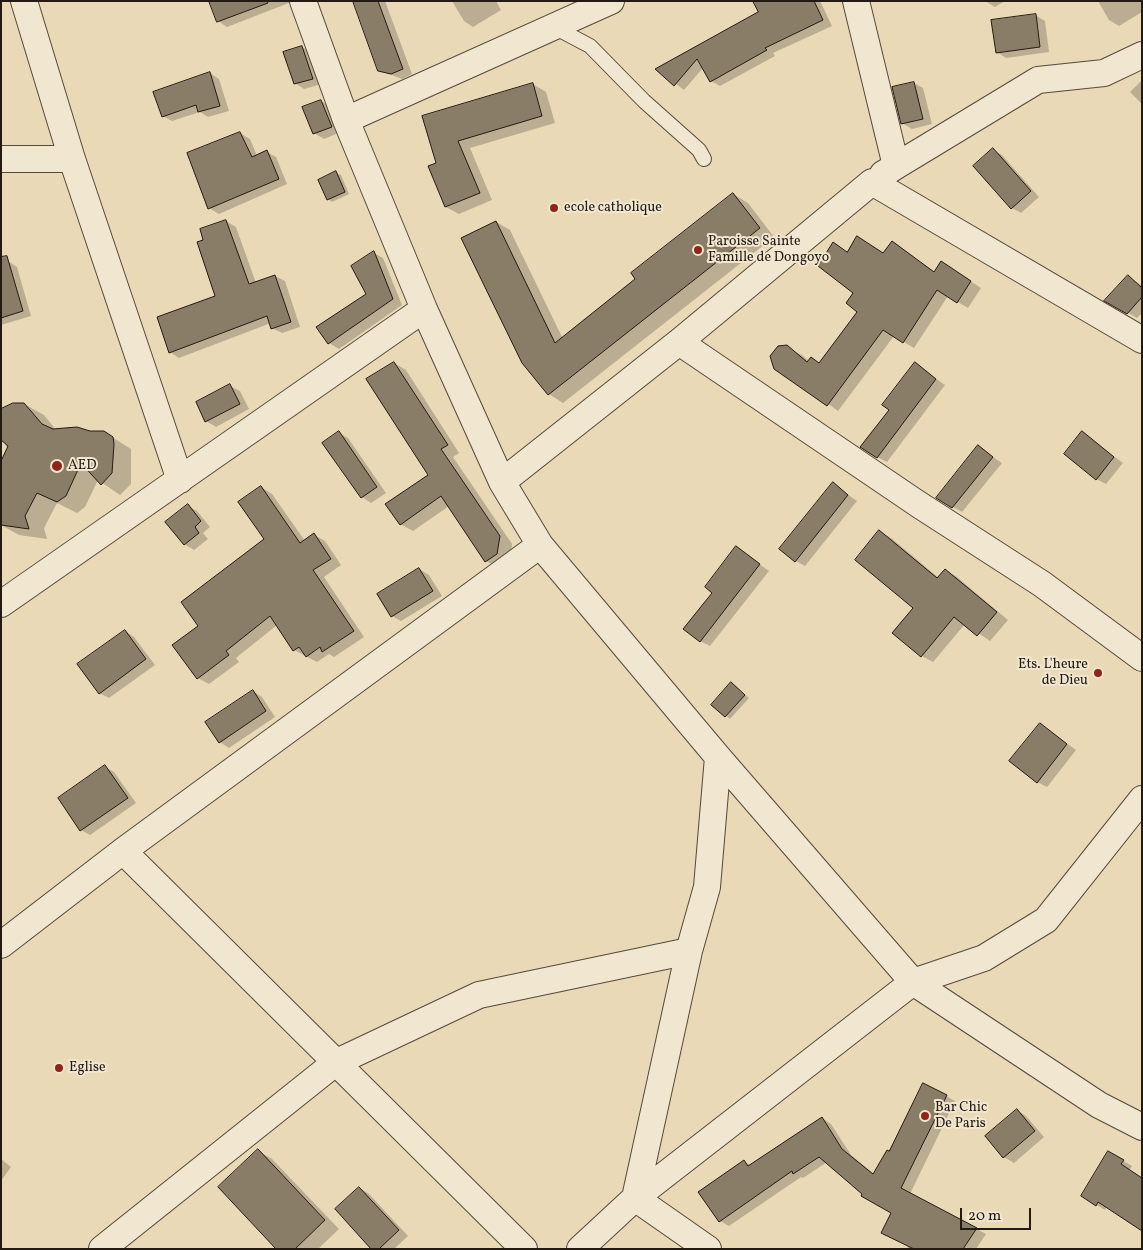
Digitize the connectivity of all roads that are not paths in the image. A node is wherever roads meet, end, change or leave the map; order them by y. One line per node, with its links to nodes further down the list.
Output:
1 (24, 1): 9 (street)
2 (303, 1): 7 (street)
3 (611, 1): 5 (street)
4 (856, 1): 11 (street)
5 (554, 27): 7 (street); 10 (lane)
6 (1142, 55): 11 (street)
7 (346, 120): 13 (street)
8 (1, 159): 9 (street)
9 (72, 159): 16 (street)
10 (704, 160)
11 (896, 166): 12 (street)
12 (872, 182): 14 (street); 15 (street)
13 (424, 309): 16 (street); 17 (street)
14 (1142, 340)
15 (679, 342): 17 (street); 20 (street)
16 (180, 480): 19 (street)
17 (502, 482): 18 (street)
18 (540, 545): 21 (street); 23 (street)
19 (4, 596)
20 (1142, 658)
21 (718, 757): 25 (street); 26 (street)
22 (1142, 799): 26 (street)
23 (123, 851): 24 (street); 27 (street)
24 (1, 945)
25 (688, 951): 27 (street); 29 (street)
26 (913, 982): 28 (street); 29 (street)
27 (335, 1063): 30 (street); 31 (street)
28 (1142, 1126)
29 (635, 1198): 32 (street); 33 (street)
30 (102, 1249)
31 (524, 1249)
32 (580, 1249)
33 (708, 1249)

